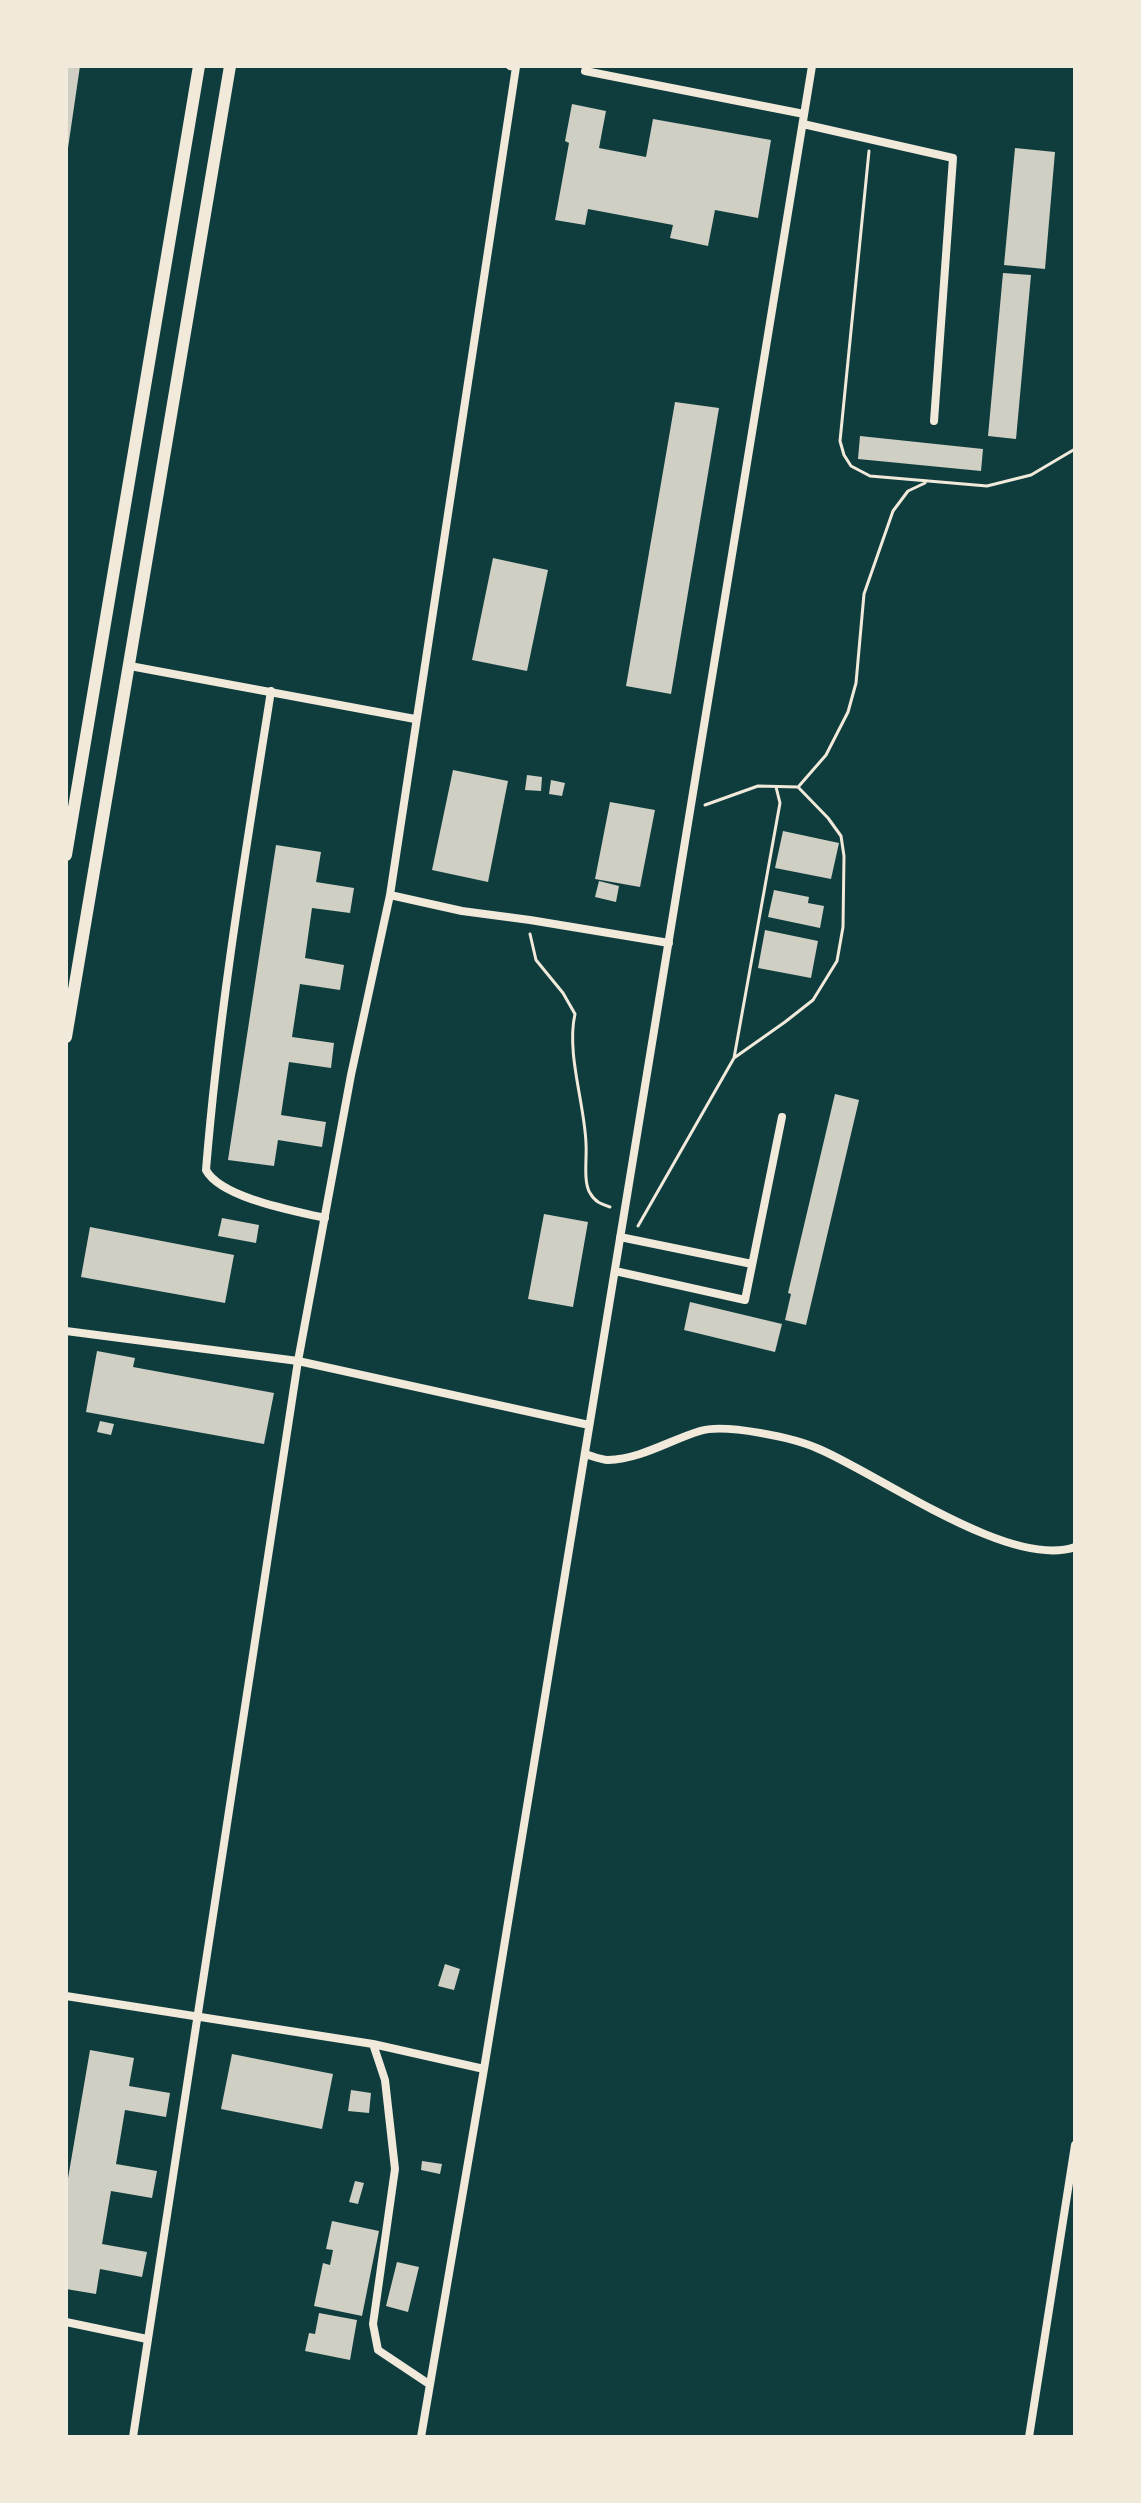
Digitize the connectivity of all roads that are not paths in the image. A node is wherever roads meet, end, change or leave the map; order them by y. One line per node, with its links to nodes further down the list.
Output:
1 (199, 66): 12 (street)
2 (230, 66): 9 (street)
3 (514, 66): 11 (street)
4 (812, 66): 6 (street)
5 (585, 71): 6 (street)
6 (804, 114): 7 (street)
7 (803, 124): 8 (street); 14 (street)
8 (934, 421)
9 (130, 666): 10 (street); 15 (street)
10 (271, 691): 11 (street); 17 (street)
11 (415, 719): 13 (street)
12 (66, 855)
13 (390, 895): 14 (street); 17 (street)
14 (669, 943): 18 (street)
15 (66, 1037)
16 (782, 1117): 19 (street)
17 (325, 1218): 22 (street)
18 (620, 1237): 19 (street); 20 (street)
19 (752, 1264): 20 (street)
20 (615, 1271): 23 (street)
21 (66, 1331): 22 (street)
22 (298, 1361): 23 (street); 27 (street)
23 (589, 1425): 24 (street)
24 (585, 1454): 25 (street); 29 (street)
25 (1075, 1547)
26 (66, 1996): 27 (street)
27 (196, 2018): 28 (street); 32 (street)
28 (373, 2044): 29 (street); 33 (street)
29 (484, 2069): 33 (street)
30 (1075, 2145): 36 (street)
31 (66, 2322): 32 (street)
32 (147, 2339): 34 (street)
33 (429, 2384): 35 (street)
34 (133, 2437)
35 (421, 2437)
36 (1029, 2437)

